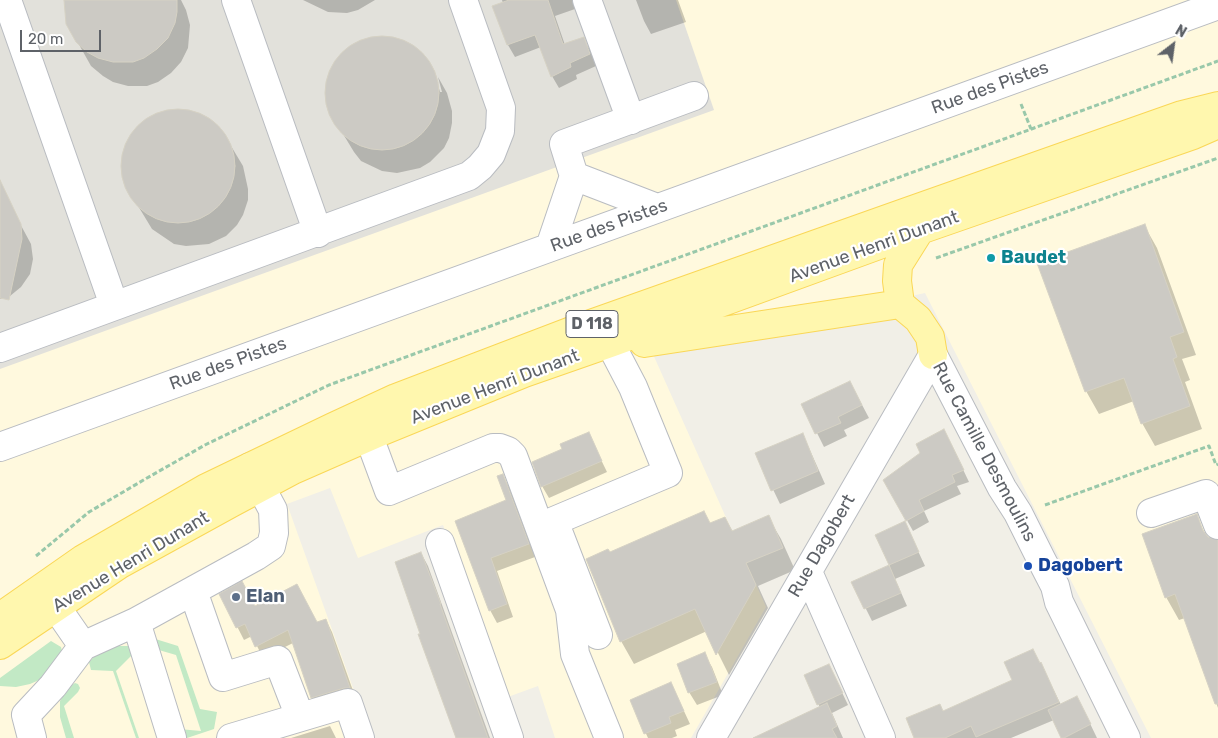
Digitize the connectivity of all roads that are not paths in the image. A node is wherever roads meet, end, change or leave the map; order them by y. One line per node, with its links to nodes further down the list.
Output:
1 (7, 0): 16 (street)
2 (236, 0): 13 (street)
3 (463, 0): 13 (street)
4 (587, 0): 8 (street)
5 (1218, 5): 11 (street, Rue des Pistes)
6 (694, 96): 8 (street)
7 (1218, 106): 22 (main road, Avenue Henri Dunant / D 118)
8 (631, 120): 10 (street)
9 (1218, 124): 12 (main road, Avenue Henri Dunant / D 118)
10 (574, 176): 11 (street); 14 (street)
11 (657, 208): 14 (street, Rue des Pistes)
12 (920, 230): 15 (main road); 17 (main road, Avenue Henri Dunant / D 118)
13 (318, 233): 16 (street)
14 (550, 247): 21 (street, Rue des Pistes)
15 (900, 304): 17 (main road); 19 (main road)
16 (114, 306): 18 (street)
17 (610, 343): 20 (main road, Avenue Henri Dunant / D 118); 31 (street)
18 (0, 348)
19 (933, 355): 26 (street, Rue Dagobert); 43 (street, Rue Camille Desmoulins)
20 (369, 437): 22 (main road, Avenue Henri Dunant / D 118); 40 (street)
21 (0, 447)
22 (256, 477): 27 (street); 28 (main road, Avenue Henri Dunant / D 118)
23 (1151, 513): 24 (street)
24 (1218, 525)
25 (440, 543): 39 (street)
26 (808, 572): 41 (street, Rue Dagobert); 42 (street)
27 (193, 590): 30 (street); 34 (street)
28 (49, 597): 29 (main road, Avenue Henri Dunant / D 118); 32 (main road, Avenue Henri Dunant / D 118); 33 (street)
29 (0, 617)
30 (136, 622): 33 (street); 36 (street)
31 (598, 635)
32 (0, 646)
33 (82, 646): 35 (street)
34 (300, 717): 37 (street); 38 (street)
35 (32, 738)
36 (172, 738)
37 (231, 738)
38 (360, 738)
39 (509, 738)
40 (609, 738)
41 (711, 738)
42 (881, 738)
43 (1126, 738)

